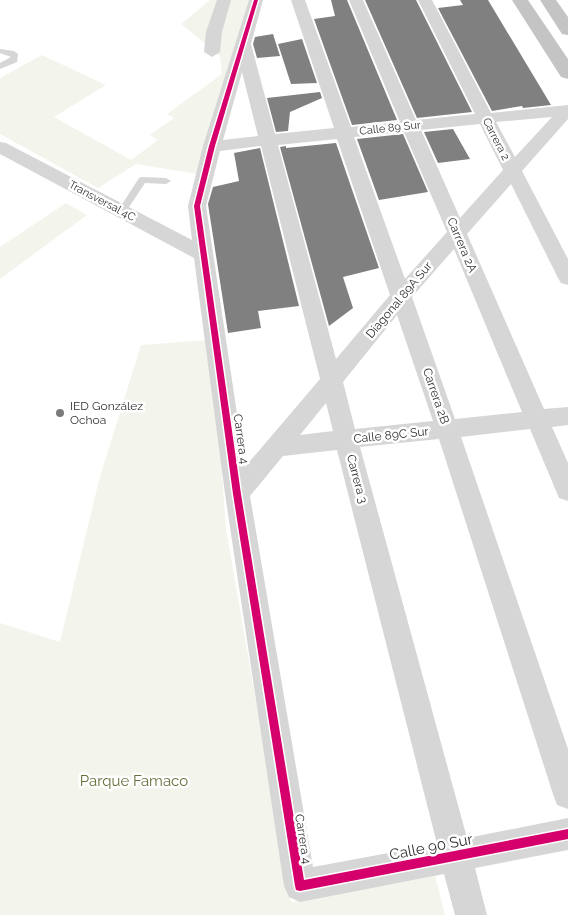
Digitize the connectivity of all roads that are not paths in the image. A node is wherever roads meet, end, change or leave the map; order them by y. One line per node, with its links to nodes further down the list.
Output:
1 (224, 0): 11 (street)
2 (256, 0): 9 (street, Carrera 4)
3 (298, 0): 17 (street, Carrera 2B)
4 (356, 0): 16 (street, Carrera 2A)
5 (425, 0): 15 (street, Carrera 2)
6 (520, 0): 13 (highway)
7 (548, 0): 8 (highway)
8 (566, 21)
9 (243, 44): 18 (street, Carrera 3); 20 (street, Carrera 4)
10 (0, 51): 12 (lane)
11 (212, 52)
12 (0, 66)
13 (568, 73)
14 (568, 111): 15 (street, Calle 89 Sur); 21 (street, Diagonal 89A Sur)
15 (485, 118): 16 (street, Calle 89 Sur); 21 (street, Carrera 2)
16 (411, 126): 17 (street, Calle 89 Sur); 24 (street, Carrera 2A)
17 (344, 133): 18 (street, Calle 89 Sur); 27 (street, Carrera 2B)
18 (268, 140): 20 (street, Calle 89 Sur); 28 (street, Carrera 3)
19 (0, 146): 23 (street, Transversal 4C)
20 (212, 146): 25 (street, Carrera 4)
21 (512, 170): 24 (street, Diagonal 89A Sur); 26 (street, Carrera 2)
22 (166, 181): 23 (lane)
23 (122, 212): 25 (street, Transversal 4C)
24 (457, 232): 27 (street, Diagonal 89A Sur); 30 (street, Carrera 2A)
25 (204, 255): 35 (street, Carrera 4)
26 (568, 278)
27 (401, 296): 28 (street, Diagonal 89A Sur); 31 (street, Carrera 2B)
28 (331, 382): 32 (street, Carrera 3); 33 (street, Diagonal 89A Sur)
29 (568, 416): 30 (street, Calle 89C Sur)
30 (537, 419): 31 (street, Calle 89C Sur); 34 (street, Carrera 2A)
31 (447, 428): 32 (street, Calle 89C Sur); 36 (street, Carrera 2B)
32 (346, 439): 33 (street, Calle 89C Sur); 38 (street, Carrera 3)
33 (274, 447): 35 (street, Diagonal 89A Sur)
34 (568, 491)
35 (237, 494): 39 (street, Carrera 4)
36 (568, 794)
37 (568, 834): 38 (street, Calle 90 Sur)
38 (455, 856): 39 (street, Calle 90 Sur); 40 (street, Carrera 3)
39 (300, 886)
40 (470, 915)

